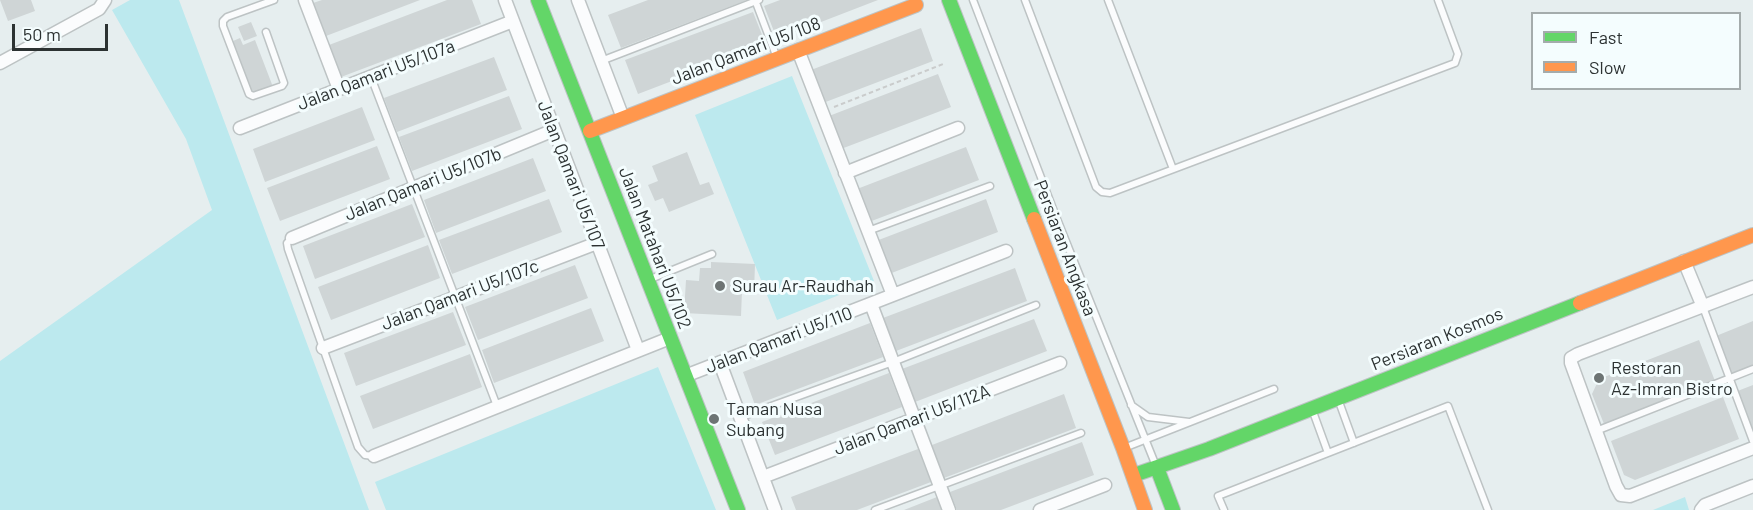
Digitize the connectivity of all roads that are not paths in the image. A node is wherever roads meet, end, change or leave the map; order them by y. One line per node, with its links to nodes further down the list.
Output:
1 (105, 0): 19 (street)
2 (274, 0): 15 (lane)
3 (305, 0): 21 (street)
4 (505, 0): 14 (street, Jalan Qamari U5/107)
5 (538, 0): 26 (street, Jalan Matahari U5/102)
6 (756, 0): 17 (lane); 18 (lane)
7 (949, 0): 67 (street, Persiaran Angkasa)
8 (973, 0): 56 (lane, Persiaran Angkasa)
9 (1025, 0): 27 (lane)
10 (1108, 0): 27 (lane)
11 (1438, 0): 27 (lane)
12 (581, 1): 18 (street)
13 (916, 5): 16 (street, Jalan Qamari U5/108)
14 (513, 21): 20 (street, Jalan Qamari U5/107a); 25 (street, Jalan Qamari U5/107)
15 (266, 32)
16 (798, 51): 17 (street, Jalan Qamari U5/108); 28 (street)
17 (777, 58): 22 (street, Jalan Qamari U5/108)
18 (601, 62): 22 (street)
19 (0, 63)
20 (371, 77): 21 (street, Jalan Qamari U5/107a); 30 (lane)
21 (339, 89): 23 (street, Jalan Qamari U5/107a)
22 (623, 118): 26 (street, Jalan Qamari U5/108)
23 (240, 128)
24 (958, 128): 28 (street)
25 (554, 130): 30 (street, Jalan Qamari U5/107b); 34 (street, Jalan Qamari U5/107)
26 (590, 131): 38 (street, Jalan Matahari U5/102)
27 (1173, 169)
28 (845, 173): 31 (street)
29 (990, 186): 31 (lane)
30 (413, 188): 33 (street, Jalan Qamari U5/107b); 41 (lane)
31 (868, 231): 40 (street)
32 (1753, 235): 37 (street, Persiaran Kosmos)
33 (292, 238): 46 (lane)
34 (597, 243): 41 (street, Jalan Qamari U5/107c); 47 (street, Jalan Qamari U5/107)
35 (1006, 251): 40 (street, Jalan Qamari U5/110)
36 (712, 254): 38 (lane)
37 (1684, 261): 44 (street); 55 (street, Persiaran Kosmos)
38 (648, 280): 45 (street, Jalan Matahari U5/102)
39 (1753, 287): 44 (street)
40 (893, 295): 42 (street, Jalan Qamari U5/110)
41 (455, 296): 46 (street, Jalan Qamari U5/107c); 57 (lane)
42 (871, 304): 48 (street); 49 (street, Jalan Qamari U5/110)
43 (1036, 305): 48 (lane)
44 (1702, 307): 53 (lane); 62 (street)
45 (670, 338): 47 (street); 52 (street, Jalan Matahari U5/102)
46 (323, 348): 70 (lane)
47 (638, 350): 57 (street)
48 (893, 362): 59 (lane); 60 (street)
49 (720, 363): 52 (street, Jalan Qamari U5/110); 59 (street)
50 (1060, 363): 60 (street, Jalan Qamari U5/112A)
51 (1753, 369): 53 (lane)
52 (685, 376): 77 (street, Jalan Matahari U5/102)
53 (1729, 378): 62 (lane); 65 (lane)
54 (1274, 390): 61 (lane)
55 (1337, 398): 58 (street, Persiaran Kosmos); 66 (lane)
56 (1131, 405): 61 (lane); 64 (lane, Persiaran Angkasa)
57 (497, 406): 70 (street)
58 (1312, 408): 69 (lane); 71 (street, Persiaran Kosmos)
59 (741, 417): 73 (street)
60 (914, 419): 73 (street, Jalan Qamari U5/112A); 75 (street)
61 (1191, 422): 64 (lane)
62 (1596, 431): 68 (street)
63 (1081, 433): 75 (lane)
64 (1146, 439): 67 (lane); 71 (lane, Persiaran Angkasa)
65 (1753, 441)
66 (1354, 443): 69 (lane); 86 (lane)
67 (1123, 448): 72 (street, Persiaran Angkasa)
68 (1753, 448)
69 (1328, 453): 85 (lane)
70 (374, 456)
71 (1157, 468): 72 (street, Persiaran Kosmos); 83 (street); 84 (street)
72 (1134, 475): 82 (street, Persiaran Angkasa)
73 (763, 477): 78 (street)
74 (1105, 485): 81 (street)
75 (940, 486): 79 (lane); 80 (street)
76 (1752, 488): 87 (street)
77 (738, 510)
78 (776, 510)
79 (875, 510)
80 (949, 510)
81 (1040, 510)
82 (1145, 510)
83 (1152, 510)
84 (1173, 510)
85 (1224, 510)
86 (1488, 510)
87 (1701, 510)

